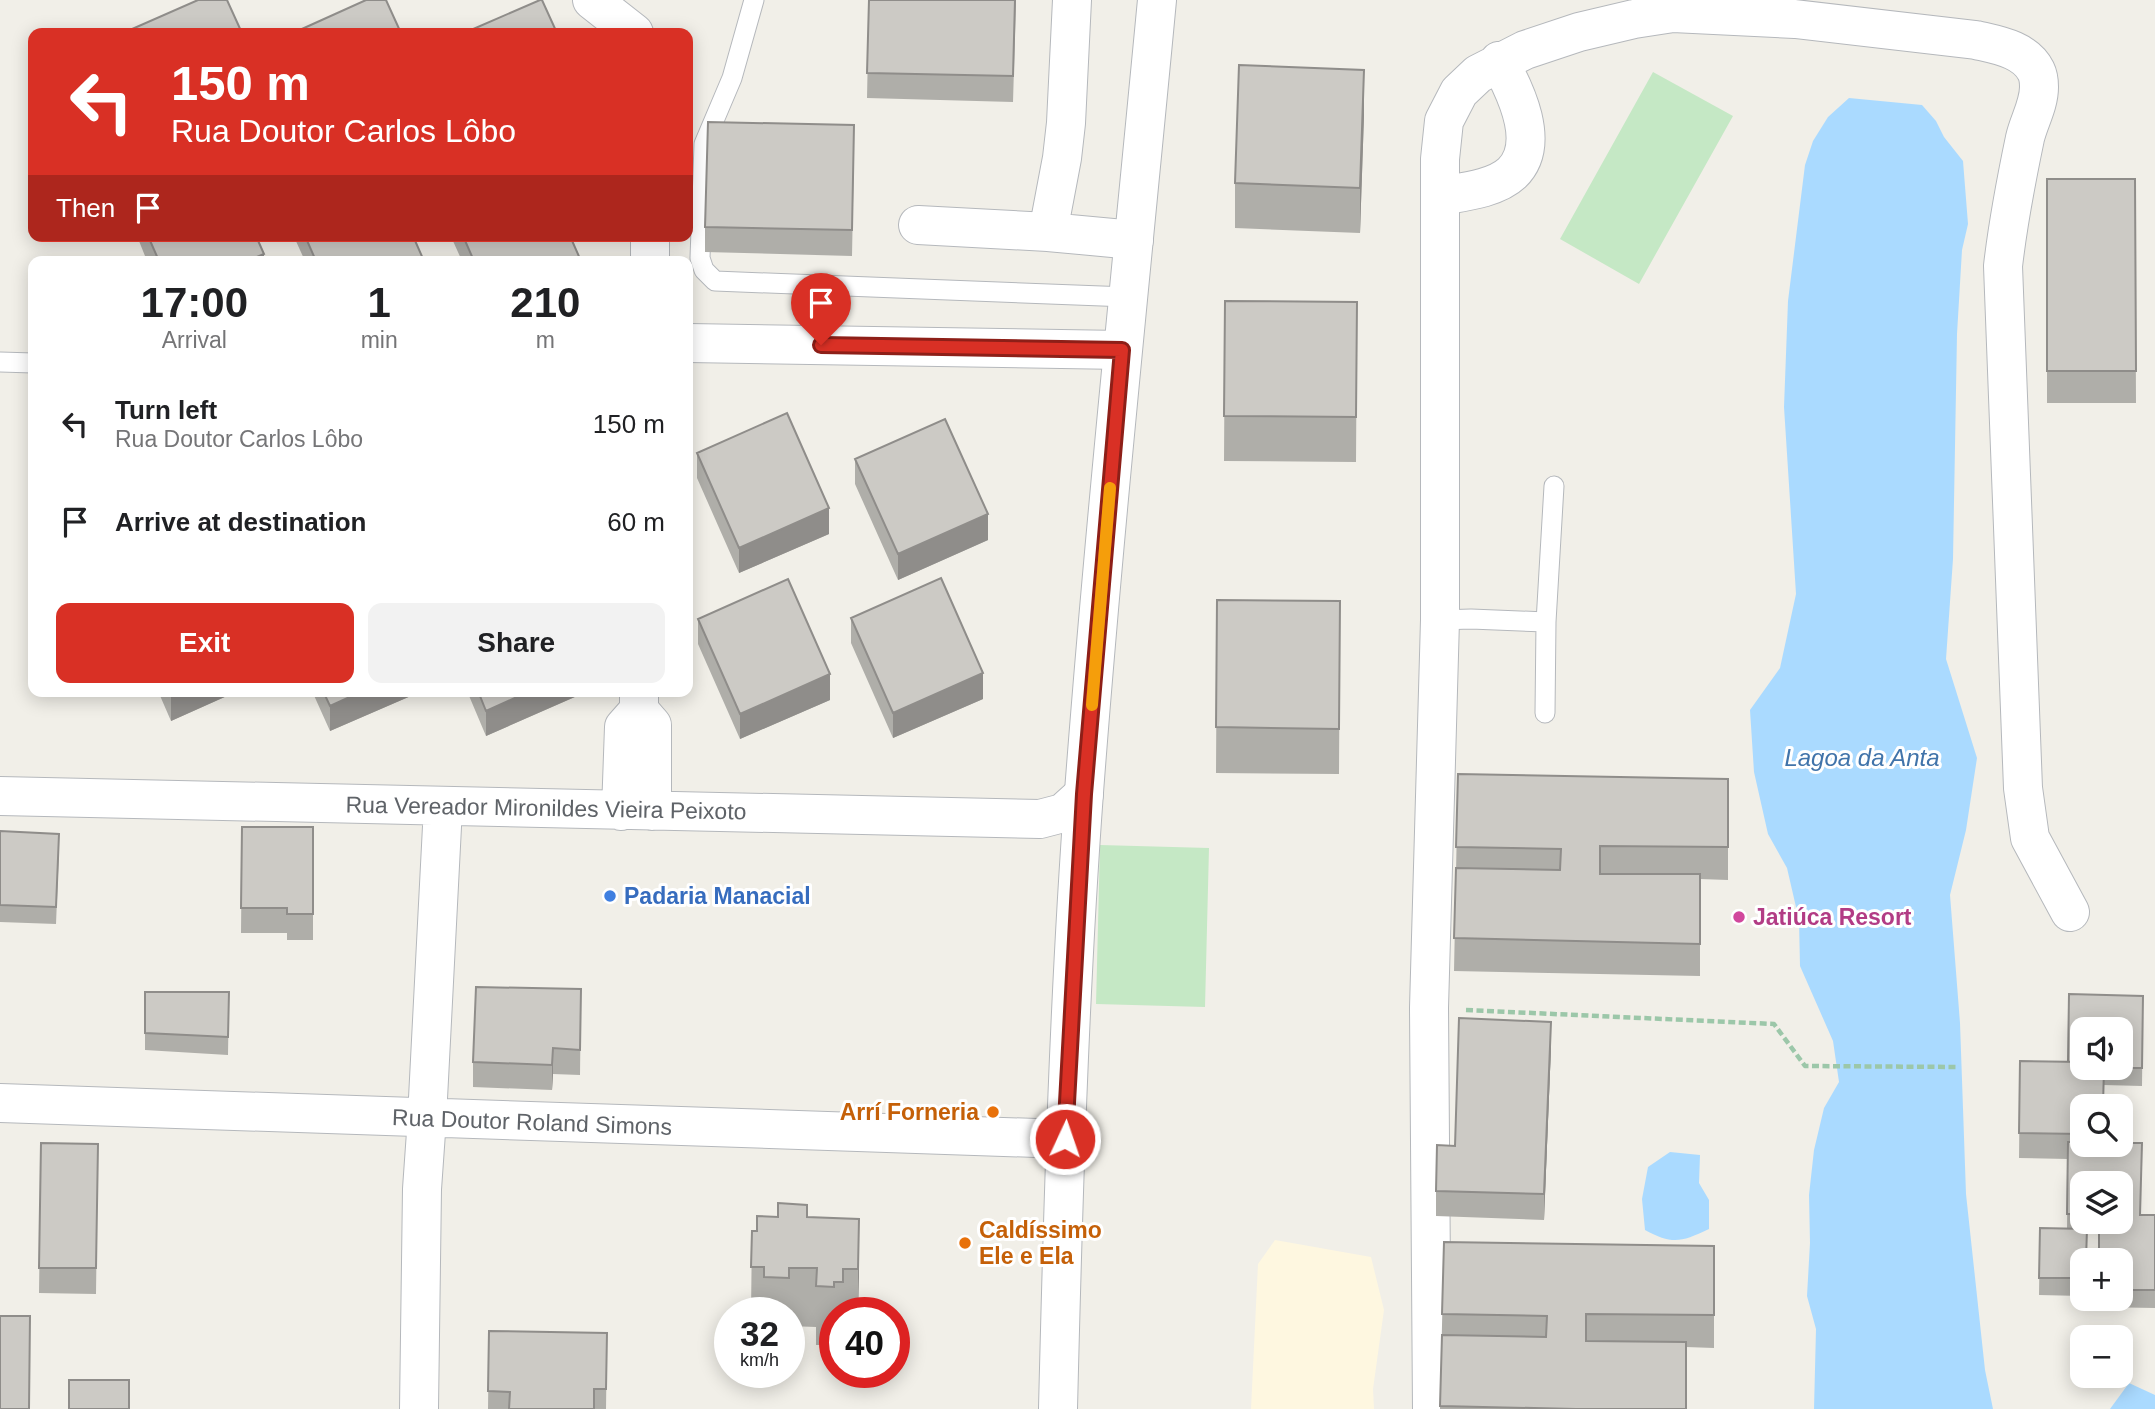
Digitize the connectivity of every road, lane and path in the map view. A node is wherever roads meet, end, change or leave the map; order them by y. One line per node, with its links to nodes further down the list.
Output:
1 (592, 0): 6 (street)
2 (754, 0): 12 (lane)
3 (1072, 0): 10 (street)
4 (1157, 0): 11 (street)
5 (1674, 6): 7 (street); 26 (street)
6 (628, 28)
7 (1499, 61): 8 (street); 8 (street)
8 (1440, 196): 18 (street)
9 (918, 225): 10 (street)
10 (1048, 232): 11 (street)
11 (1134, 240): 12 (street)
12 (1128, 297): 14 (street)
13 (693, 343): 14 (street)
14 (1122, 350): 22 (street)
15 (0, 362): 16 (lane)
16 (28, 363)
17 (1554, 486): 19 (lane)
18 (1440, 620): 19 (lane); 27 (street)
19 (1546, 622): 21 (lane)
20 (639, 701): 25 (street)
21 (1545, 713)
22 (1084, 794): 25 (street, Rua Vereador Mironildes Vieira Peixoto); 31 (street)
23 (0, 796): 24 (street, Rua Vereador Mironildes Vieira Peixoto)
24 (443, 807): 25 (street, Rua Vereador Mironildes Vieira Peixoto); 30 (street)
25 (636, 811)
26 (2070, 912)
27 (1429, 1008): 28 (path); 34 (street)
28 (1959, 1067)
29 (0, 1103): 30 (street, Rua Doutor Roland Simons)
30 (427, 1118): 31 (street, Rua Doutor Roland Simons); 32 (street)
31 (1065, 1139): 33 (street)
32 (419, 1409)
33 (1058, 1409)
34 (1432, 1409)

